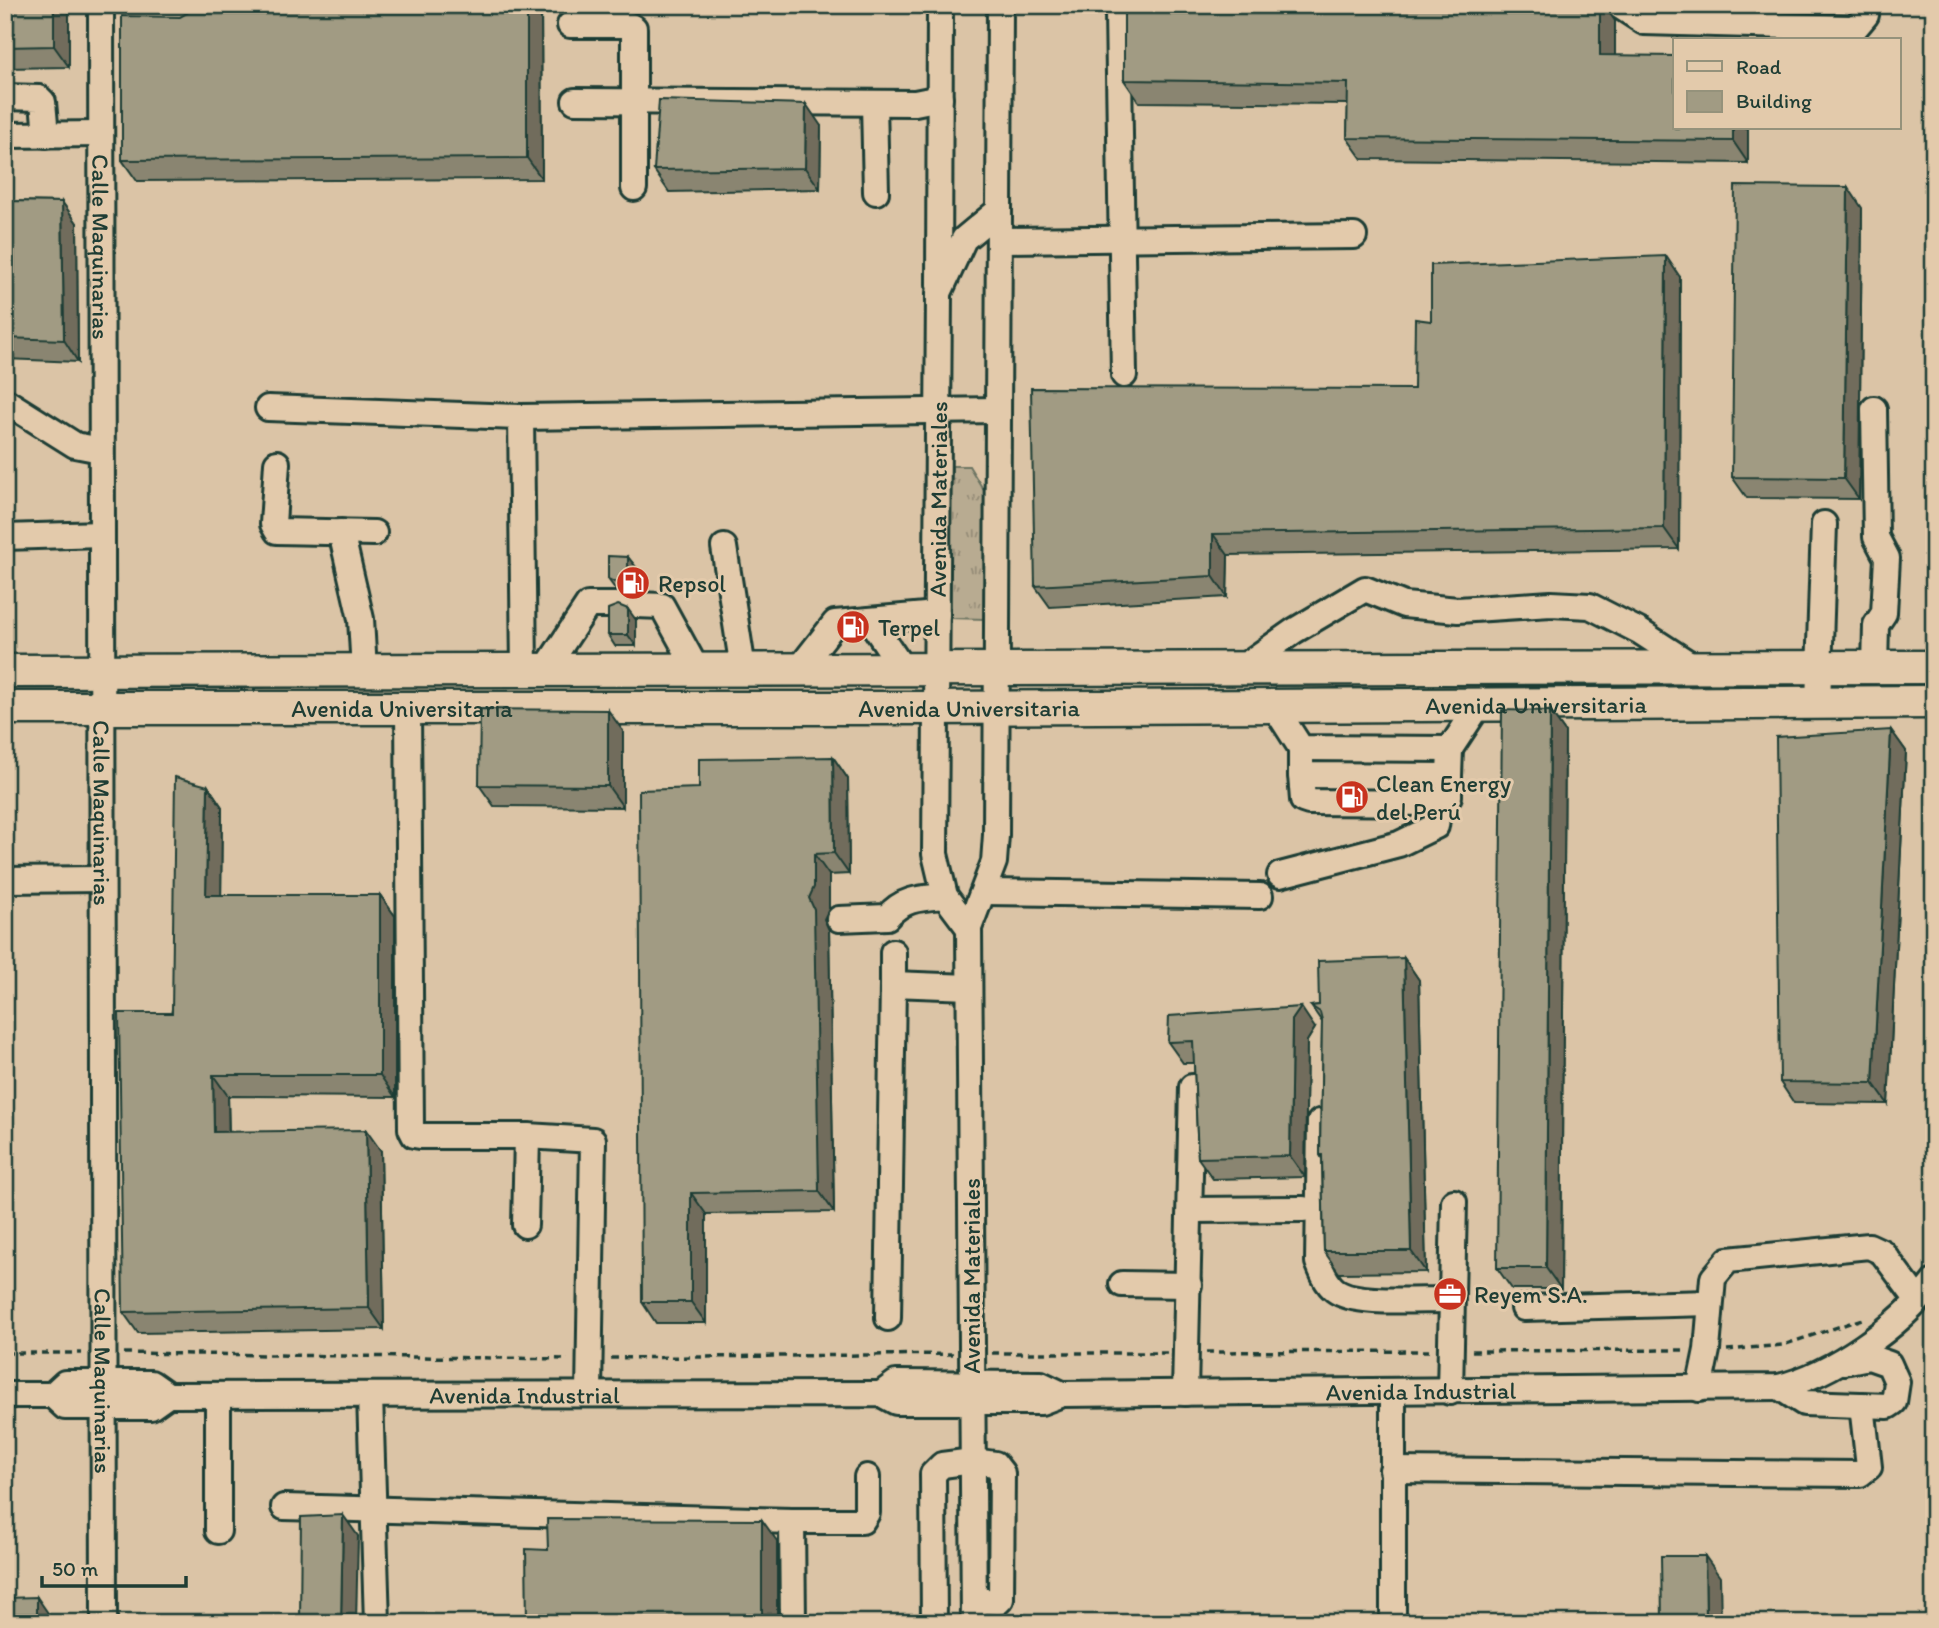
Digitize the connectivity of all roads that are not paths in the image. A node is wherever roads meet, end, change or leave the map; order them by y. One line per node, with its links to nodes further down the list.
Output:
1 (940, 5): 9 (street)
2 (1000, 5): 18 (street, Avenida Materiales)
3 (1618, 5): 4 (street)
4 (1867, 5)
5 (1118, 14): 21 (street)
6 (108, 16): 13 (street, Calle Maquinarias)
7 (570, 25): 11 (street)
8 (5, 97): 15 (street)
9 (940, 98): 12 (street); 22 (street)
10 (575, 101): 11 (street)
11 (633, 101): 12 (street); 16 (street)
12 (874, 103): 17 (street)
13 (101, 134): 15 (street); 30 (street, Calle Maquinarias)
14 (5, 135): 15 (street)
15 (46, 135)
16 (634, 188)
17 (876, 192)
18 (999, 210): 20 (street, Avenida Materiales); 22 (street, Avenida Materiales)
19 (1354, 236): 21 (street)
20 (999, 240): 21 (street); 27 (street, Avenida Materiales)
21 (1123, 240): 23 (street)
22 (939, 293): 28 (street, Avenida Materiales)
23 (1124, 375)
24 (5, 401): 30 (street)
25 (268, 408): 29 (street)
26 (1874, 409): 41 (street)
27 (998, 410): 28 (street); 48 (street, Avenida Materiales)
28 (939, 411): 29 (street); 38 (street, Avenida Materiales)
29 (521, 417): 53 (street)
30 (101, 450): 35 (street, Calle Maquinarias)
31 (276, 463): 33 (street)
32 (1824, 524): 40 (street)
33 (341, 532): 34 (street); 51 (street)
34 (374, 533)
35 (101, 534): 36 (street); 56 (street, Calle Maquinarias)
36 (5, 537)
37 (724, 547): 44 (street)
38 (937, 614): 39 (street); 47 (street, Avenida Materiales)
39 (870, 621): 45 (street); 46 (street)
40 (1818, 667): 41 (main road, Avenida Universitaria); 43 (main road, Avenida Universitaria); 58 (street)
41 (1875, 667): 42 (main road, Avenida Universitaria)
42 (1934, 667)
43 (1696, 668): 49 (street); 50 (main road, Avenida Universitaria)
44 (743, 669): 45 (main road, Avenida Universitaria); 54 (main road, Avenida Universitaria)
45 (799, 669): 46 (main road, Avenida Universitaria)
46 (903, 669): 47 (main road, Avenida Universitaria)
47 (937, 669): 48 (main road, Avenida Universitaria); 65 (street, Avenida Materiales)
48 (996, 669): 49 (main road, Avenida Universitaria); 61 (street, Avenida Materiales)
49 (1240, 669): 50 (main road, Avenida Universitaria)
50 (1275, 669): 60 (main road)
51 (364, 670): 52 (main road, Avenida Universitaria); 56 (main road, Avenida Universitaria)
52 (395, 670): 53 (main road, Avenida Universitaria); 64 (main road)
53 (535, 670): 54 (main road, Avenida Universitaria); 54 (street)
54 (697, 670)
55 (5, 671): 56 (main road, Avenida Universitaria)
56 (101, 671): 63 (street, Calle Maquinarias)
57 (1934, 702): 58 (main road, Avenida Universitaria)
58 (1818, 703): 59 (main road, Avenida Universitaria)
59 (1479, 705): 60 (main road, Avenida Universitaria); 67 (street)
60 (1273, 706): 61 (main road, Avenida Universitaria); 66 (street)
61 (996, 707): 65 (main road, Avenida Universitaria); 74 (street, Avenida Materiales)
62 (5, 708): 63 (main road, Avenida Universitaria)
63 (102, 708): 64 (main road, Avenida Universitaria); 72 (street, Calle Maquinarias)
64 (402, 708): 65 (main road, Avenida Universitaria); 84 (street)
65 (937, 708): 75 (street, Avenida Materiales)
66 (1301, 748): 67 (street); 68 (street)
67 (1450, 749): 69 (street)
68 (1301, 775): 69 (street); 70 (street)
69 (1449, 776): 70 (street)
70 (1439, 803): 71 (street)
71 (1280, 875)
72 (101, 879): 73 (street); 105 (street, Calle Maquinarias)
73 (5, 880)
74 (985, 892): 76 (street); 78 (street, Avenida Materiales)
75 (945, 896): 77 (street); 78 (street, Avenida Materiales)
76 (1260, 896)
77 (839, 919)
78 (969, 928): 81 (street, Avenida Materiales)
79 (893, 951): 80 (street)
80 (893, 984): 81 (street); 95 (street)
81 (969, 988): 100 (street, Avenida Materiales)
82 (1192, 1087): 87 (street)
83 (1321, 1096): 92 (street)
84 (527, 1136): 88 (street); 103 (street)
85 (1454, 1202): 92 (street)
86 (1303, 1209): 87 (street)
87 (1191, 1210): 90 (street)
88 (525, 1225)
89 (1122, 1284): 90 (street)
90 (1189, 1285): 101 (street)
91 (1926, 1290): 93 (street); 96 (street)
92 (1450, 1300): 99 (street)
93 (1710, 1303): 94 (street); 98 (street)
94 (1524, 1308)
95 (888, 1318)
96 (1837, 1364): 97 (street); 108 (street)
97 (1779, 1387): 98 (street, Avenida Industrial); 108 (street)
98 (1699, 1388): 99 (street, Avenida Industrial)
99 (1450, 1392): 102 (street, Avenida Industrial)
100 (972, 1393): 101 (street, Avenida Industrial); 103 (street, Avenida Industrial); 109 (street, Avenida Materiales)
101 (1185, 1393): 102 (street, Avenida Industrial)
102 (1393, 1393): 110 (street)
103 (589, 1394): 107 (street, Avenida Industrial)
104 (5, 1395): 105 (street, Avenida Industrial)
105 (104, 1395): 106 (street, Avenida Industrial); 119 (street, Calle Maquinarias)
106 (218, 1395): 107 (street, Avenida Industrial); 117 (street)
107 (370, 1395): 113 (street)
108 (1862, 1405): 110 (street)
109 (973, 1461): 114 (street); 115 (street, Avenida Materiales); 122 (street)
110 (1392, 1470): 123 (street)
111 (867, 1477): 116 (street)
112 (284, 1507): 113 (street)
113 (374, 1511): 116 (street); 120 (street)
114 (1001, 1513): 115 (street); 118 (street)
115 (973, 1514): 118 (street, Avenida Materiales)
116 (792, 1521): 121 (street)
117 (218, 1531)
118 (974, 1611)
119 (104, 1623)
120 (377, 1623)
121 (793, 1623)
122 (934, 1623)
123 (1393, 1623)

